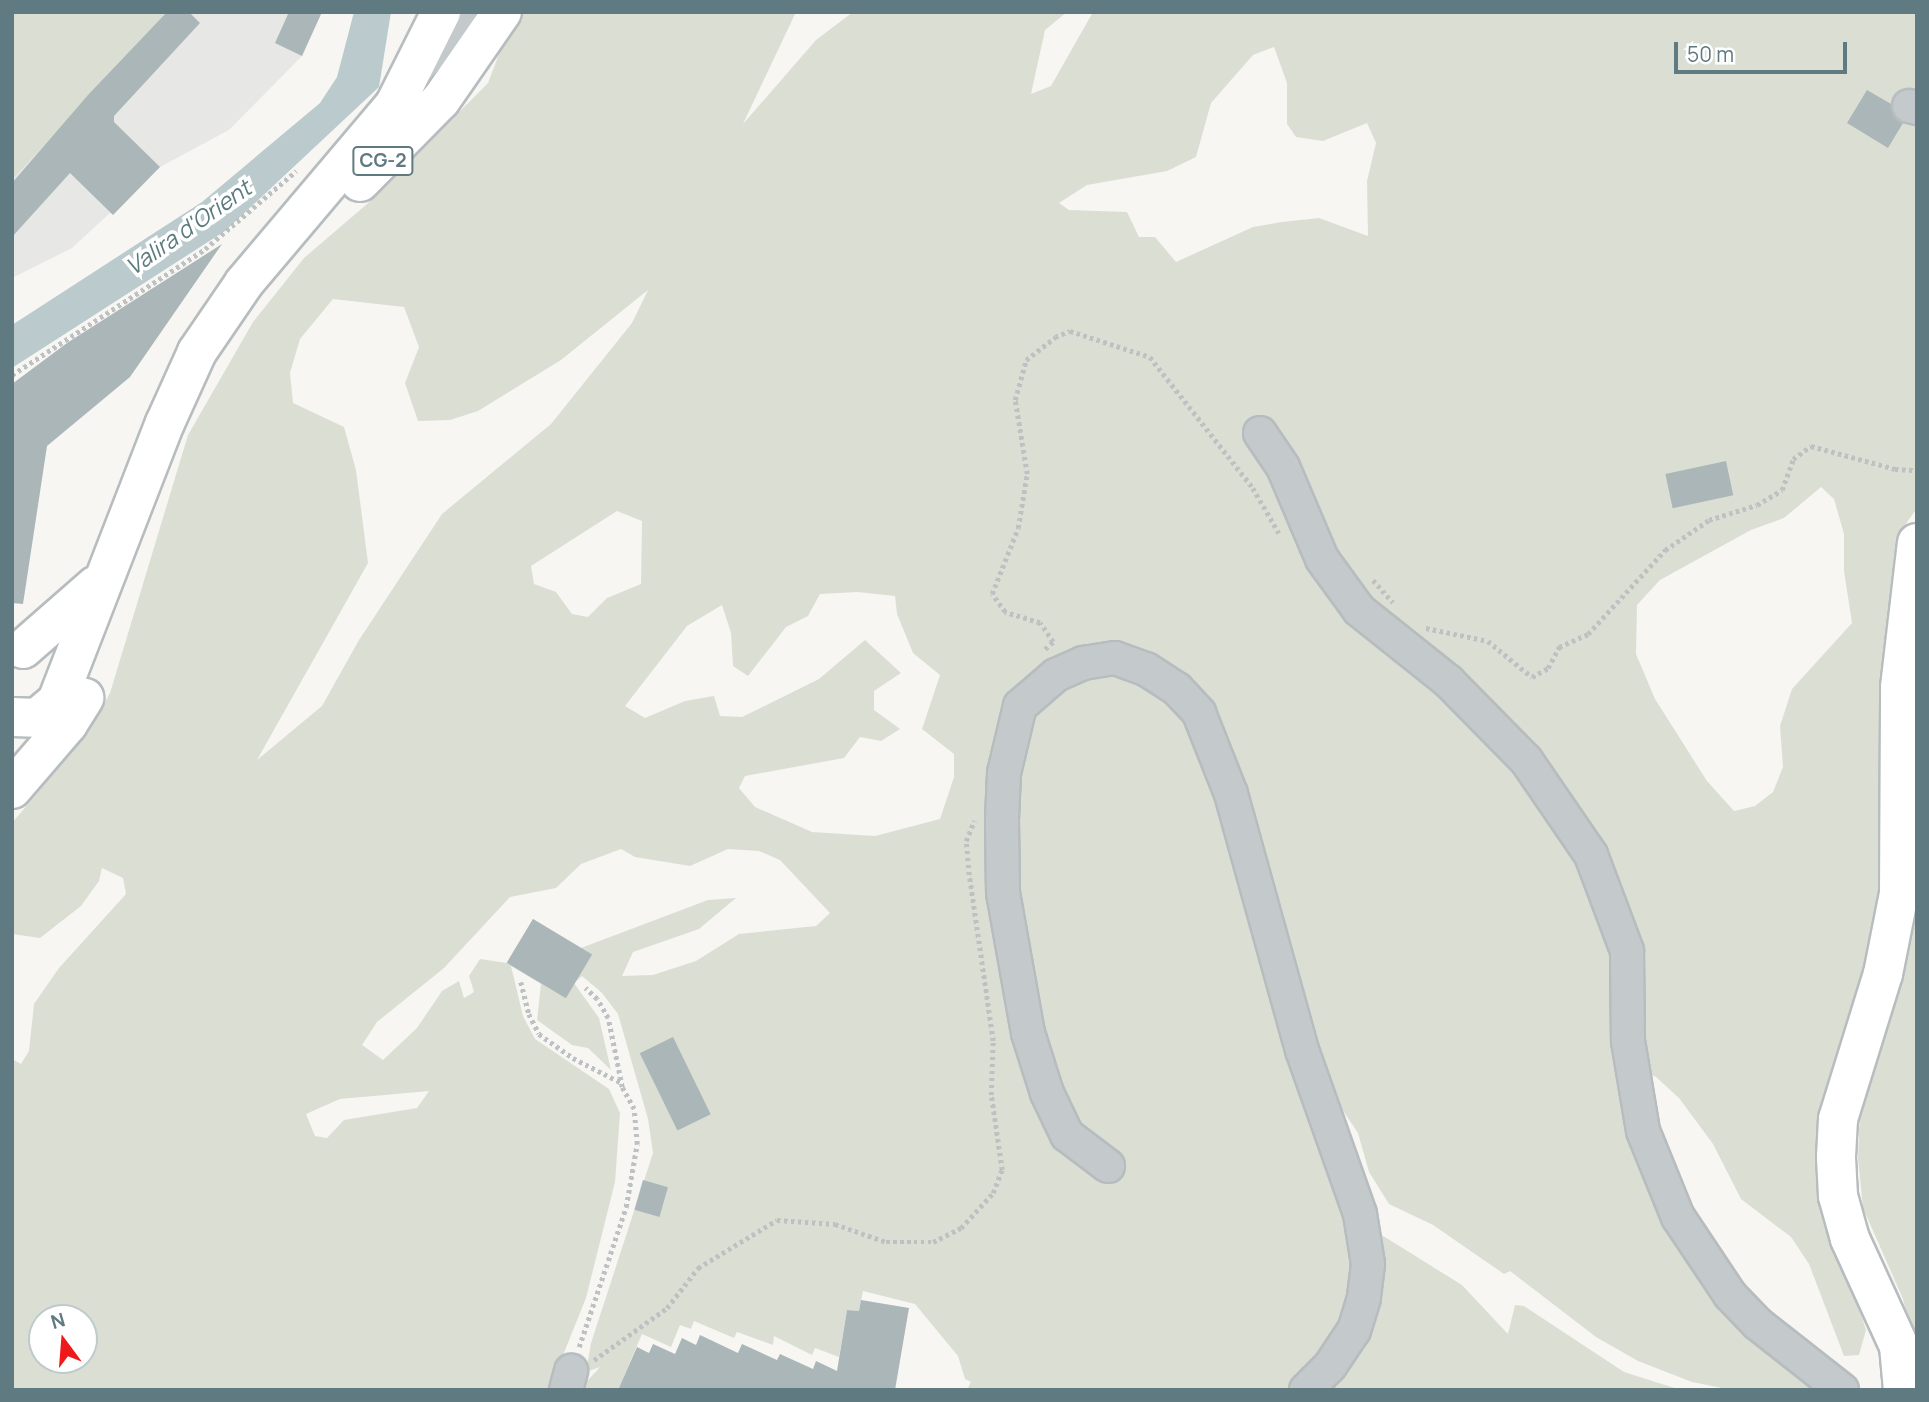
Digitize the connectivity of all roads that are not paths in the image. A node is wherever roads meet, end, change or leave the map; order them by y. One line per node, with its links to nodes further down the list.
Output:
1 (441, 12): 4 (main road, CG-2)
2 (460, 12): 4 (street)
3 (502, 12): 5 (main road, CG-2)
4 (414, 71): 5 (main road, CG-2)
5 (258, 268): 7 (main road, CG-2)
6 (1260, 433): 14 (street)
7 (129, 524): 9 (main road, CG-2); 11 (main road)
8 (1917, 543): 15 (main road)
9 (112, 568): 10 (main road, CG-2); 11 (main road, CG-2)
10 (18, 650): 11 (main road, CG-2)
11 (32, 731)
12 (1108, 1166): 13 (street)
13 (1306, 1390)
14 (1842, 1390)
15 (1903, 1390)

